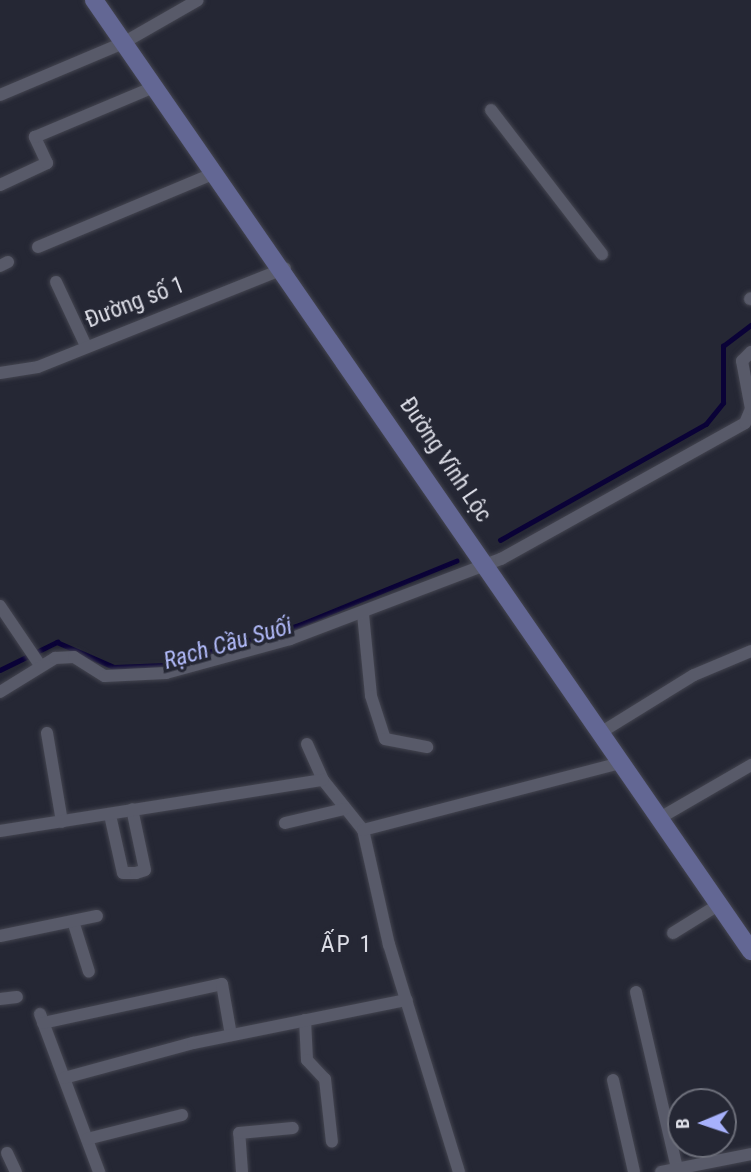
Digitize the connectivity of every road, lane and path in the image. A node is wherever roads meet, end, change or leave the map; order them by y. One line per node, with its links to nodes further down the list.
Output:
1 (94, 0): 3 (main road, Đường Vĩnh Lộc)
2 (198, 0): 3 (street)
3 (122, 43): 4 (main road, Đường Vĩnh Lộc); 5 (street)
4 (154, 87): 7 (main road, Đường Vĩnh Lộc); 8 (street)
5 (0, 94)
6 (491, 110): 10 (street)
7 (215, 173): 9 (street); 11 (main road, Đường Vĩnh Lộc)
8 (0, 185)
9 (38, 247)
10 (602, 254)
11 (285, 268): 13 (street, Đường số 1); 16 (main road, Đường Vĩnh Lộc)
12 (56, 282): 13 (street)
13 (85, 344): 15 (street, Đường số 1)
14 (751, 352): 16 (street)
15 (0, 373)
16 (486, 564): 18 (street); 23 (main road, Đường Vĩnh Lộc)
17 (0, 606): 20 (street)
18 (363, 614): 20 (street); 25 (street)
19 (751, 651): 23 (street)
20 (36, 661): 21 (street)
21 (0, 692)
22 (47, 733): 33 (street)
23 (600, 733): 26 (main road, Đường Vĩnh Lộc)
24 (307, 744): 28 (street)
25 (427, 747)
26 (620, 763): 32 (main road, Đường Vĩnh Lộc); 35 (street)
27 (751, 765): 32 (street)
28 (323, 780): 29 (street); 30 (street)
29 (132, 809): 31 (street); 31 (street)
30 (344, 809): 34 (street); 35 (street)
31 (110, 815): 33 (street)
32 (658, 819): 37 (main road, Đường Vĩnh Lộc)
33 (62, 822): 36 (street)
34 (285, 823)
35 (363, 830): 48 (street)
36 (0, 831)
37 (719, 905): 40 (main road, Đường Vĩnh Lộc); 41 (street)
38 (97, 916): 39 (street)
39 (73, 921): 42 (street); 44 (street)
40 (745, 928): 43 (main road, Đường Vĩnh Lộc)
41 (673, 933)
42 (0, 936)
43 (751, 951)
44 (89, 972)
45 (636, 992): 59 (street)
46 (18, 997): 47 (street)
47 (0, 999)
48 (407, 1000): 49 (street); 63 (street)
49 (305, 1020): 50 (street); 56 (street)
50 (231, 1035): 51 (street); 51 (street)
51 (64, 1079): 55 (street)
52 (613, 1080): 64 (street)
53 (182, 1115): 55 (street)
54 (293, 1128): 62 (street)
55 (87, 1139): 61 (street)
56 (332, 1142)
57 (7, 1153): 60 (street)
58 (751, 1154): 59 (street)
59 (677, 1168): 65 (street)
60 (16, 1172)
61 (99, 1172)
62 (242, 1172)
63 (459, 1172)
64 (634, 1172)
65 (661, 1172)

